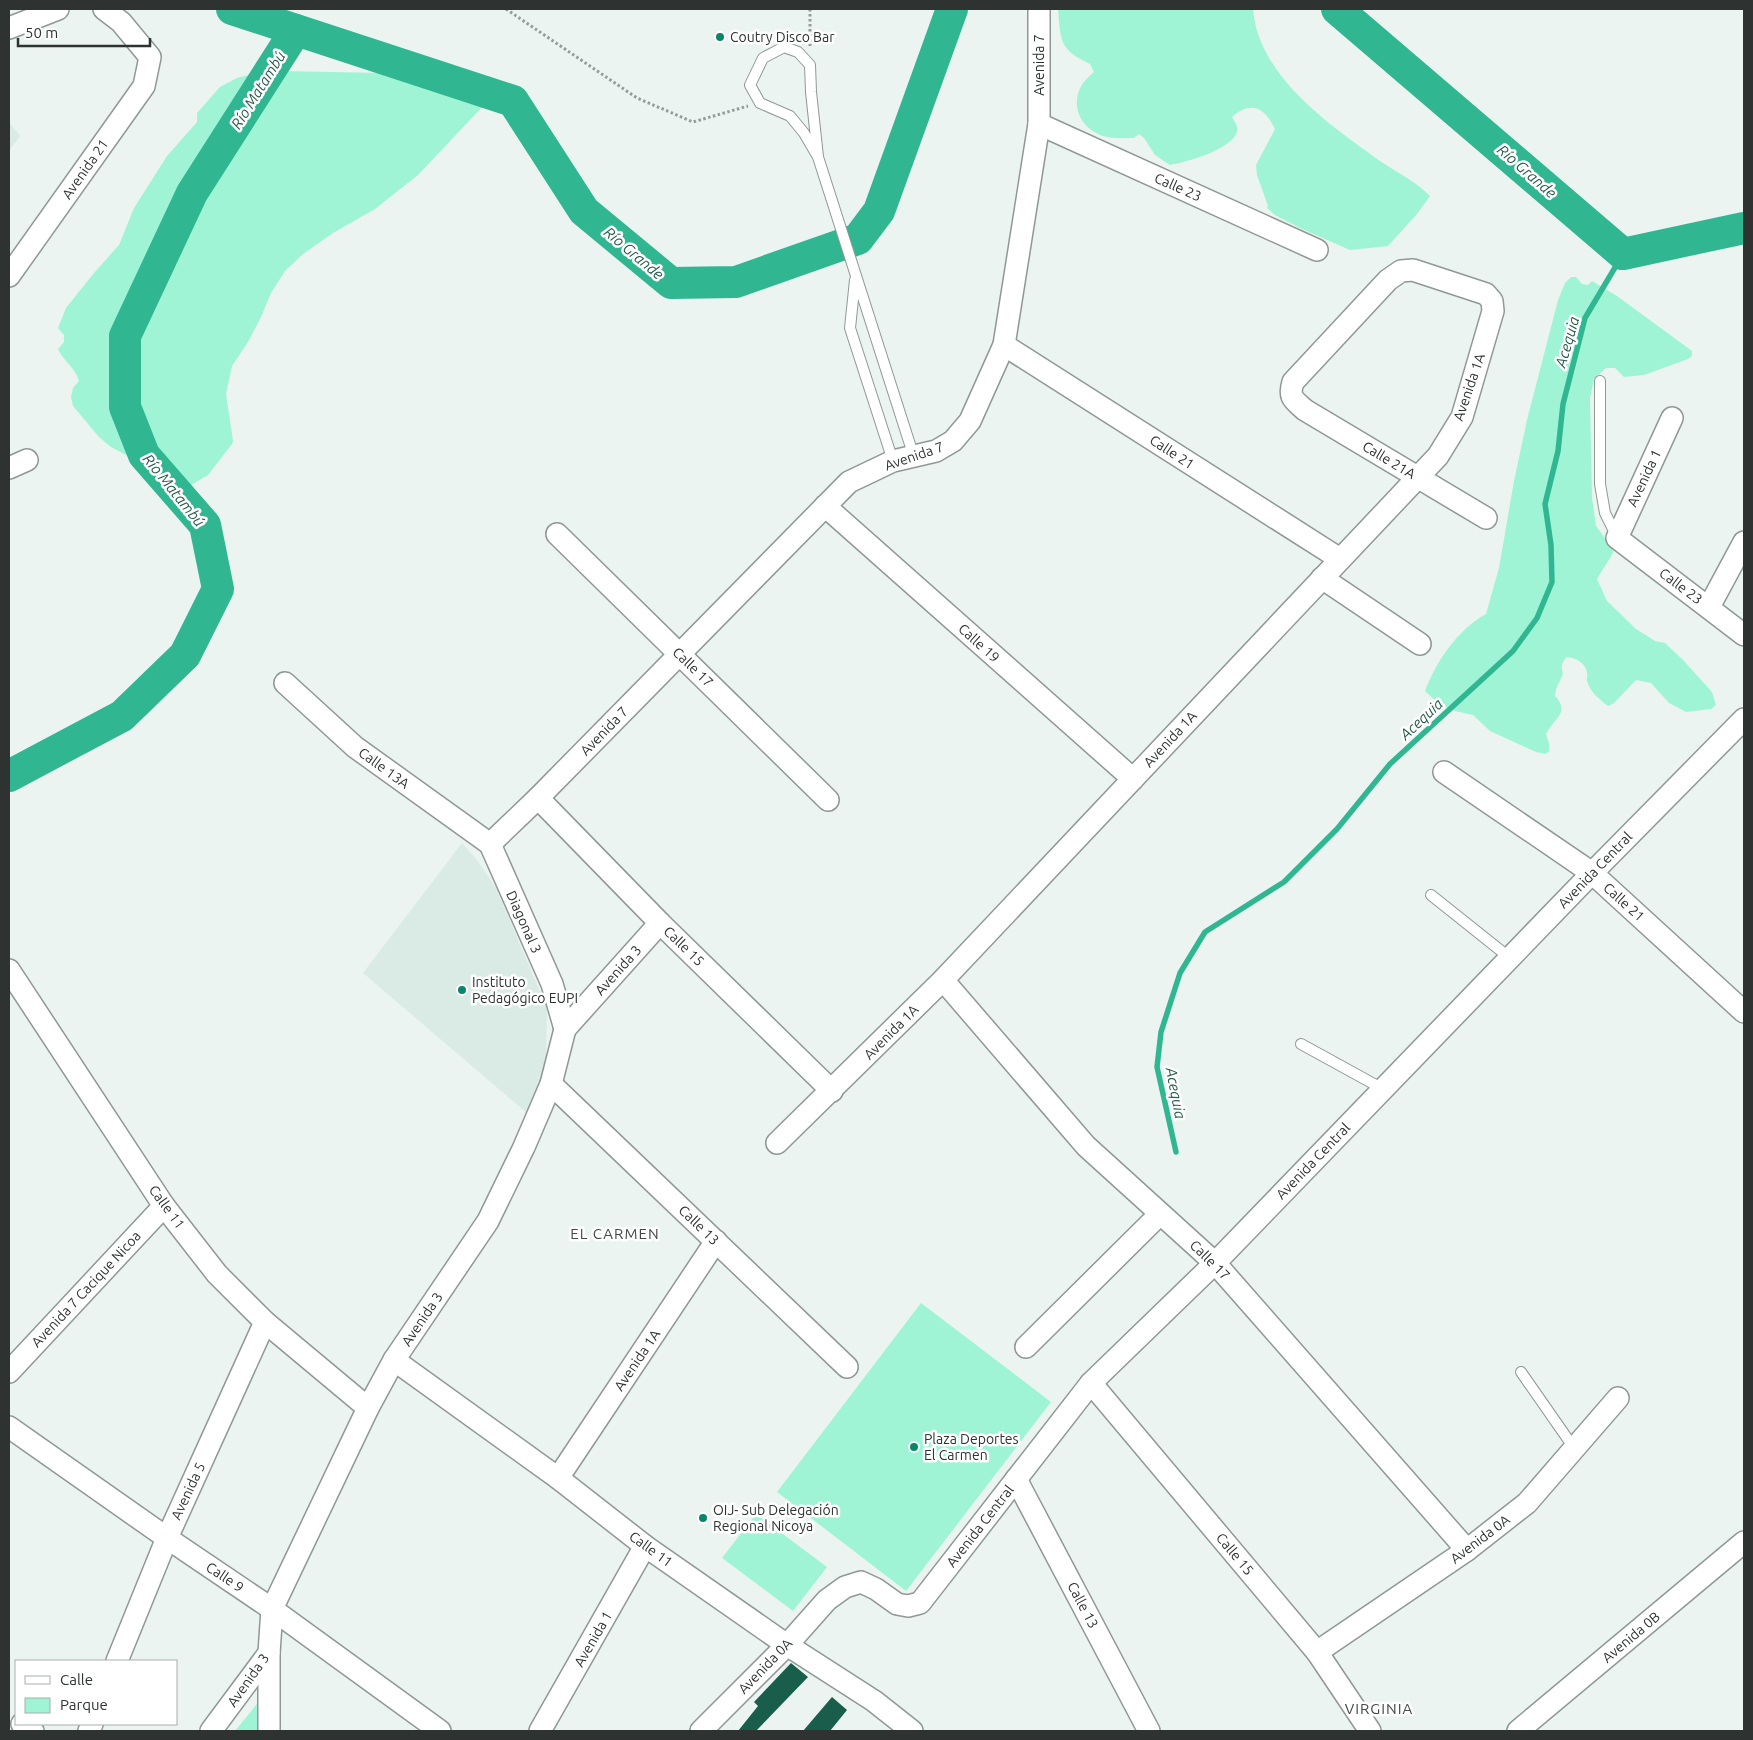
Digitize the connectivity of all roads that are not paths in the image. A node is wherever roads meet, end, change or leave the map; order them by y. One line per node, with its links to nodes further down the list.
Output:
1 (58, 9): 4 (street)
2 (104, 9): 10 (street, Avenida 21)
3 (1039, 9): 6 (street, Avenida 7)
4 (34, 13): 5 (street)
5 (9, 28)
6 (1039, 124): 8 (street, Calle 23); 11 (street, Avenida 7)
7 (818, 157): 7 (lane); 9 (lane)
8 (1317, 250)
9 (856, 274): 15 (lane); 16 (lane)
10 (9, 276)
11 (1004, 345): 15 (street, Avenida 7); 23 (street, Calle 21)
12 (1600, 381): 21 (lane)
13 (1293, 400): 17 (street, Calle 21A); 17 (street, Avenida 1A)
14 (1672, 418): 21 (street, Avenida 1)
15 (914, 457): 16 (street, Avenida 7)
16 (893, 461): 18 (street, Avenida 7)
17 (1417, 478): 19 (street, Calle 21A); 23 (street, Avenida 1A)
18 (825, 506): 28 (street, Avenida 7); 32 (street, Calle 19)
19 (1486, 518)
20 (557, 534): 28 (street, Calle 17)
21 (1617, 538): 25 (street, Calle 23)
22 (1744, 542): 25 (street)
23 (1340, 559): 24 (street, Avenida 1A)
24 (1322, 578): 27 (street); 32 (street, Avenida 1A)
25 (1708, 608): 26 (street, Calle 23)
26 (1744, 635)
27 (1420, 644)
28 (679, 653): 33 (street, Avenida 7); 34 (street, Calle 17)
29 (285, 683): 35 (street, Calle 13A)
30 (1744, 719): 36 (street, Avenida Central)
31 (1444, 772): 36 (street, Calle 21)
32 (1133, 779): 41 (street, Avenida 1A)
33 (538, 798): 35 (street, Avenida 7); 38 (street, Calle 15)
34 (828, 800)
35 (490, 844): 43 (street, Diagonal 3)
36 (1592, 873): 39 (street, Avenida Central); 42 (street, Calle 21)
37 (1431, 896): 39 (lane)
38 (660, 923): 43 (street, Avenida 3); 47 (street, Calle 15)
39 (1510, 958): 46 (street, Avenida Central)
40 (9, 970): 49 (street, Calle 11)
41 (944, 980): 47 (street, Avenida 1A); 50 (street, Calle 17)
42 (1744, 1012)
43 (565, 1029): 45 (street, Avenida 3)
44 (1301, 1044): 46 (lane)
45 (551, 1084): 51 (street, Calle 13); 55 (street, Avenida 3)
46 (1383, 1089): 52 (street, Avenida Central)
47 (832, 1091): 48 (street, Avenida 1A)
48 (777, 1144)
49 (164, 1206): 53 (street, Calle 11); 57 (street, Avenida 7 Cacique Nicoa)
50 (1160, 1214): 52 (street, Calle 17); 54 (street)
51 (716, 1241): 56 (street, Calle 13); 64 (street, Avenida 1A)
52 (1215, 1263): 59 (street, Avenida Central); 69 (street, Calle 17)
53 (265, 1322): 61 (street, Calle 11); 66 (street, Avenida 5)
54 (1026, 1347)
55 (394, 1360): 61 (street, Avenida 3); 64 (street, Calle 11)
56 (847, 1367)
57 (9, 1372)
58 (1521, 1372): 63 (lane)
59 (1091, 1383): 65 (street, Avenida Central); 73 (street, Calle 15)
60 (1618, 1398): 63 (street, Avenida 0A)
61 (368, 1408): 71 (street, Avenida 3)
62 (9, 1427): 66 (street, Calle 9)
63 (1574, 1448): 69 (street, Avenida 0A)
64 (558, 1478): 68 (street, Calle 11)
65 (1016, 1479): 70 (street, Avenida Central); 82 (street, Calle 13)
66 (166, 1538): 71 (street, Calle 9); 75 (street, Avenida 5)
67 (1744, 1542): 84 (street, Avenida 0B)
68 (645, 1546): 72 (street, Calle 11); 79 (street, Avenida 1)
69 (1467, 1550): 73 (street, Avenida 0A)
70 (897, 1604): 72 (street, Avenida 0A)
71 (272, 1609): 74 (street, Avenida 3); 78 (street, Calle 9)
72 (787, 1645): 80 (street, Avenida 0A); 81 (street, Calle 11)
73 (1317, 1652): 83 (street, Calle 15)
74 (269, 1654): 76 (street, Avenida 3); 77 (street)
75 (117, 1660)
76 (211, 1731)
77 (269, 1731)
78 (440, 1731)
79 (540, 1731)
80 (701, 1731)
81 (912, 1731)
82 (1149, 1731)
83 (1370, 1731)
84 (1518, 1731)

